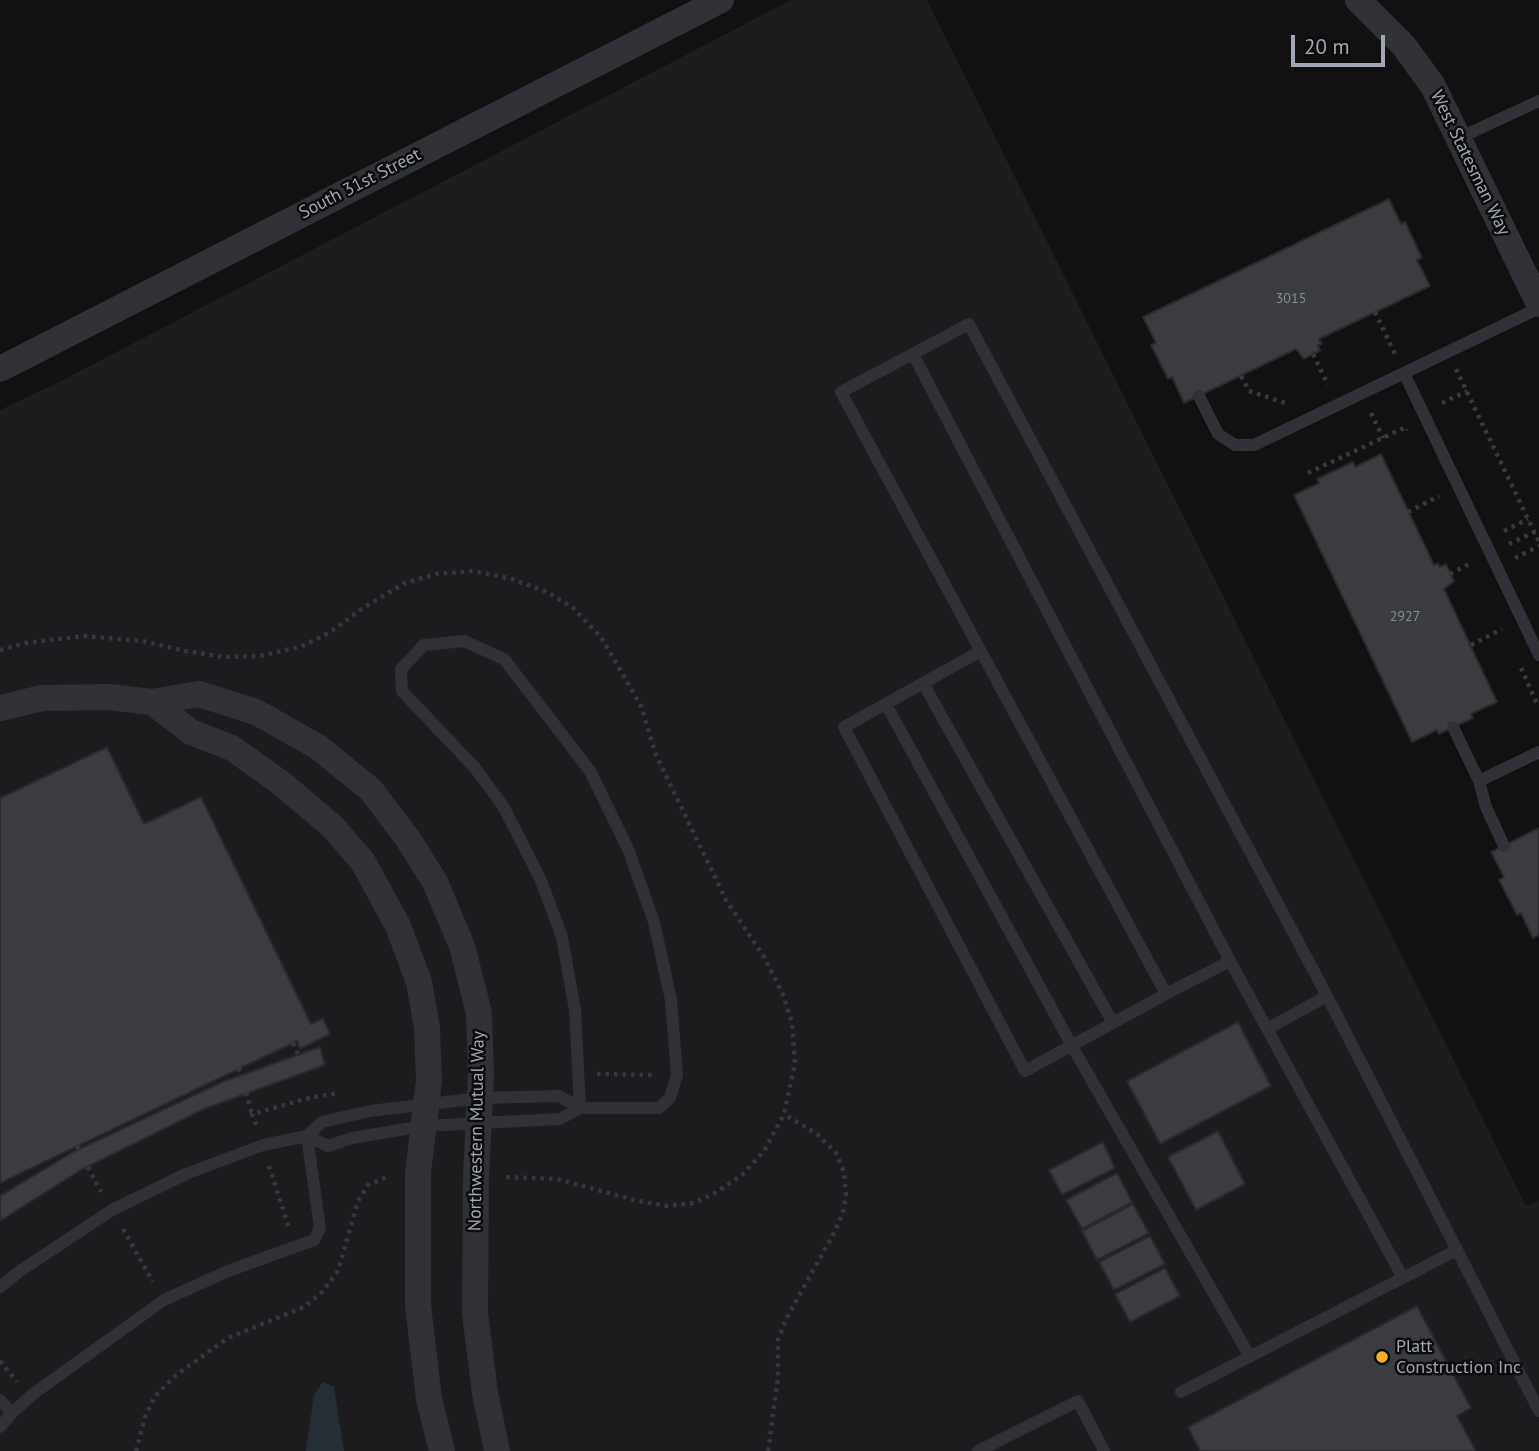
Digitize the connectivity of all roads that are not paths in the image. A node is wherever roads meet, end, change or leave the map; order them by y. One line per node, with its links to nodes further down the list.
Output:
1 (721, 0): 7 (street, South 31st Street)
2 (1359, 0): 4 (street, West Statesman Way)
3 (1539, 101): 4 (lane)
4 (1459, 138): 5 (street, West Statesman Way)
5 (1539, 306): 8 (lane)
6 (913, 354): 10 (lane); 20 (lane); 22 (lane)
7 (0, 369)
8 (1404, 373): 9 (lane); 11 (lane)
9 (1199, 396)
10 (981, 651): 12 (lane); 21 (lane)
11 (1539, 655)
12 (923, 683): 14 (lane); 23 (lane)
13 (152, 702): 15 (street, Northwestern Mutual Way); 27 (street, Northwestern Mutual Way); 28 (street)
14 (886, 704): 25 (lane); 25 (lane)
15 (0, 708)
16 (1453, 727): 18 (lane)
17 (1539, 752): 18 (lane)
18 (1479, 781): 19 (lane)
19 (1504, 846)
20 (1230, 961): 21 (lane); 24 (lane)
21 (1166, 994): 23 (lane)
22 (1327, 996): 24 (lane); 30 (lane)
23 (1113, 1023): 25 (lane)
24 (1267, 1029): 31 (lane)
25 (1072, 1046): 33 (lane)
26 (580, 1108): 26 (lane); 27 (lane); 27 (lane)
27 (479, 1110): 28 (lane); 28 (lane); 40 (street, Northwestern Mutual Way)
28 (424, 1115): 29 (lane); 29 (lane); 39 (street)
29 (307, 1136): 32 (lane); 37 (lane)
30 (1457, 1251): 31 (lane); 36 (lane)
31 (1403, 1278): 33 (lane)
32 (0, 1287)
33 (1250, 1357): 34 (lane)
34 (1181, 1392)
35 (0, 1400): 37 (lane)
36 (1539, 1410)
37 (12, 1413): 38 (lane)
38 (0, 1427)
39 (442, 1451)
40 (496, 1451)
41 (978, 1451): 42 (lane)
42 (1104, 1451)

